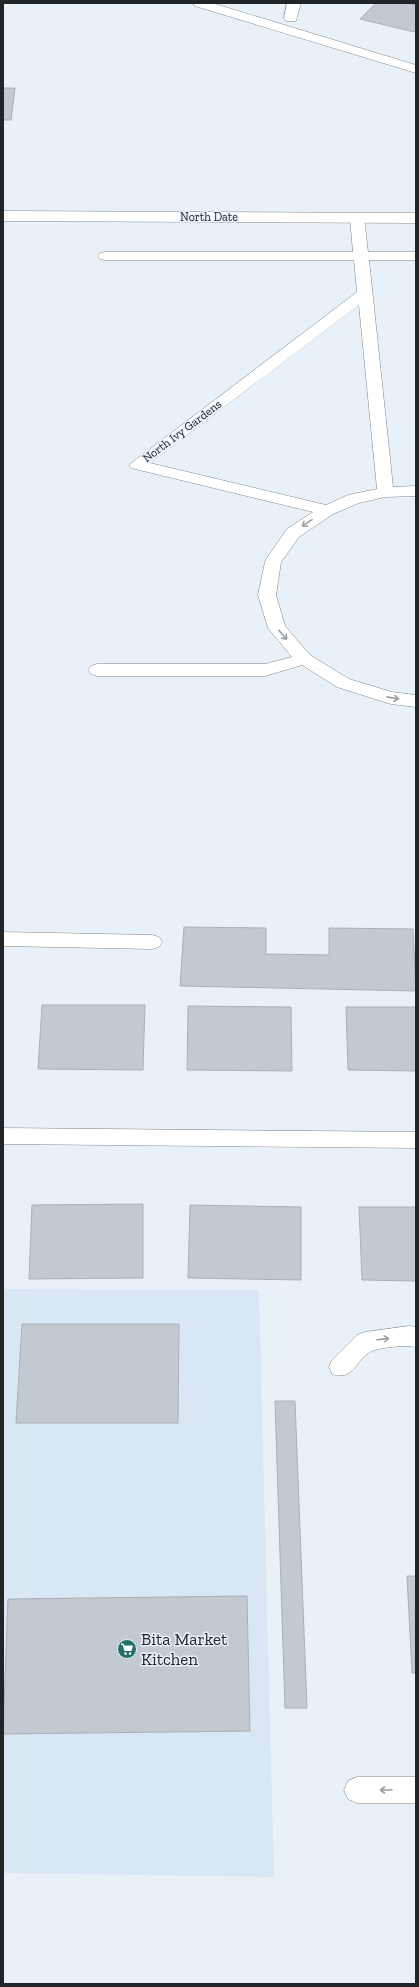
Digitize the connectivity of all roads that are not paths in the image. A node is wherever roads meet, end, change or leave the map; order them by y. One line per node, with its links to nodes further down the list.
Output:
1 (200, 3): 4 (lane)
2 (294, 3): 3 (street)
3 (291, 18)
4 (416, 69)
5 (3, 216): 6 (street, North Date); 8 (street)
6 (357, 218): 7 (street, North Date); 10 (lane)
7 (416, 218)
8 (3, 220)
9 (105, 256): 10 (lane)
10 (361, 256): 11 (lane); 12 (lane)
11 (416, 256)
12 (364, 294): 14 (lane); 15 (lane, North Ivy Gardens)
13 (416, 491): 14 (lane)
14 (385, 492): 15 (lane)
15 (327, 510): 16 (lane, one-way to 16)
16 (304, 659): 17 (lane); 18 (lane, one-way to 18)
17 (97, 670)
18 (416, 701)
19 (3, 939): 20 (lane)
20 (152, 942)
21 (3, 1136): 22 (lane)
22 (416, 1140)
23 (416, 1337): 24 (lane, one-way to 23)
24 (340, 1367)
25 (357, 1790): 26 (lane, one-way to 25)
26 (416, 1790)

